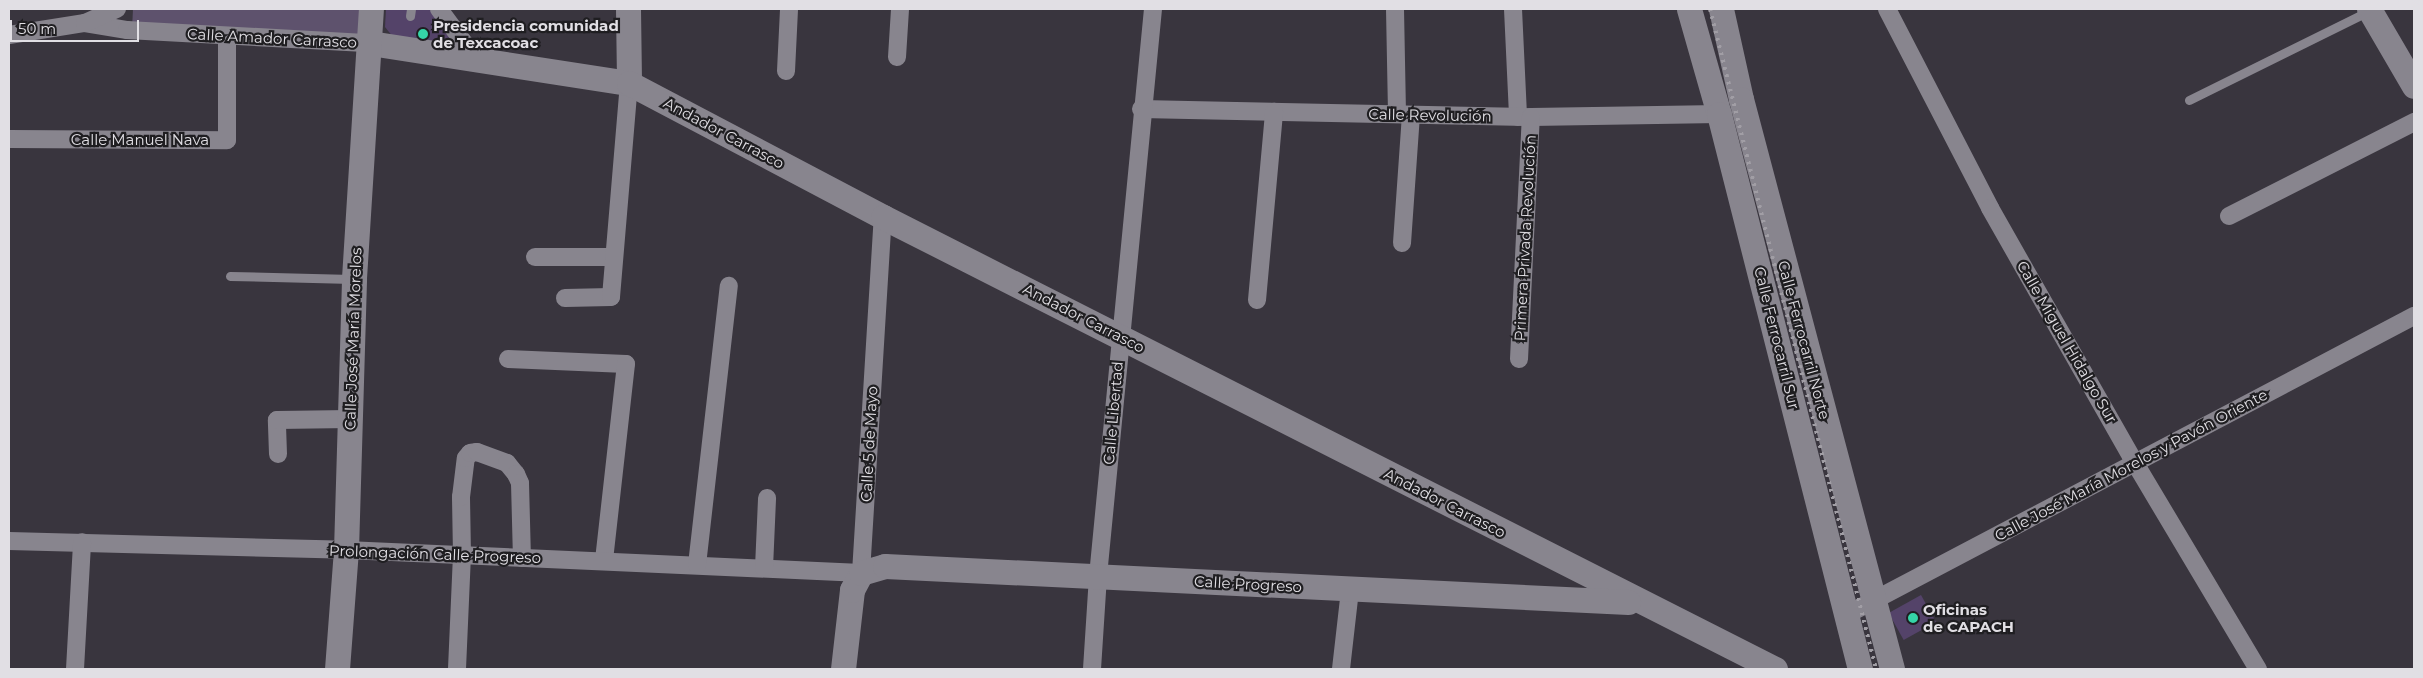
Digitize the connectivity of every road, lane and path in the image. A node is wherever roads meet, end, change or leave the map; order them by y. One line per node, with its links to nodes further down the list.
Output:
1 (117, 9): 15 (street)
2 (127, 9): 16 (street)
3 (371, 9): 19 (main road, Calle José María Morelos)
4 (439, 9): 21 (street)
5 (628, 9): 23 (main road)
6 (789, 9): 22 (street)
7 (900, 9): 20 (street)
8 (1153, 9): 26 (street, Calle Libertad)
9 (1395, 9): 29 (street)
10 (1513, 9): 30 (street, Primera Privada Revolución)
11 (1689, 9): 28 (main road, Calle Ferrocarril Sur)
12 (1721, 9): 62 (main road, Calle Ferrocarril Norte)
13 (1887, 9): 49 (street, Calle Miguel Hidalgo Sur)
14 (2369, 10): 24 (main road); 25 (lane)
15 (85, 23): 16 (street, Calle Amador Carrasco); 17 (street)
16 (127, 30): 18 (street, Calle Amador Carrasco)
17 (9, 35)
18 (227, 36): 19 (street, Calle Amador Carrasco); 32 (street, Calle Manuel Nava)
19 (370, 43): 21 (main road, Andador Carrasco); 39 (main road, Calle José María Morelos)
20 (897, 57)
21 (476, 59): 23 (main road, Andador Carrasco)
22 (786, 70)
23 (629, 83): 34 (main road, Andador Carrasco); 37 (street)
24 (2414, 86)
25 (2189, 100)
26 (1141, 109): 27 (street, Calle Revolución); 44 (street, Calle Libertad)
27 (1274, 112): 29 (street, Calle Revolución); 42 (street)
28 (1719, 114): 30 (street, Calle Revolución); 64 (main road, Calle Ferrocarril Sur)
29 (1404, 115): 30 (street, Calle Revolución); 35 (street)
30 (1525, 117): 46 (street, Primera Privada Revolución)
31 (2414, 122): 33 (street)
32 (9, 139)
33 (2229, 216)
34 (883, 217): 44 (main road, Andador Carrasco); 59 (street, Calle 5 de Mayo)
35 (1402, 243)
36 (535, 257): 37 (street)
37 (613, 257): 41 (street)
38 (230, 276): 39 (lane)
39 (354, 278): 47 (main road, Calle José María Morelos)
40 (729, 286): 57 (street)
41 (565, 298)
42 (1257, 300)
43 (2414, 316): 49 (street, Calle José María Morelos y Pavón Oriente)
44 (1120, 336): 60 (street, Calle Libertad); 63 (main road, Andador Carrasco)
45 (508, 359): 56 (street)
46 (1519, 359)
47 (350, 419): 48 (street); 53 (main road, Calle José María Morelos)
48 (278, 454)
49 (2135, 463): 62 (street, Calle José María Morelos y Pavón Oriente); 74 (street, Calle Miguel Hidalgo Sur)
50 (767, 498): 58 (street)
51 (9, 541): 52 (street, Prolongación Calle Progreso)
52 (82, 542): 53 (street, Prolongación Calle Progreso); 65 (street)
53 (346, 550): 54 (street, Prolongación Calle Progreso); 66 (main road, Calle José María Morelos)
54 (462, 555): 55 (street, Prolongación Calle Progreso); 55 (street); 67 (street)
55 (522, 558): 56 (street, Prolongación Calle Progreso)
56 (604, 561): 57 (street, Prolongación Calle Progreso)
57 (697, 565): 58 (street, Prolongación Calle Progreso)
58 (764, 568): 59 (street, Prolongación Calle Progreso)
59 (861, 573): 60 (main road, Calle Progreso); 68 (main road, Calle 5 de Mayo)
60 (1098, 576): 61 (main road, Calle Progreso); 69 (street, Calle Libertad)
61 (1350, 590): 63 (main road, Calle Progreso); 70 (street)
62 (1873, 601): 64 (street, Calle José María Morelos y Pavón Oriente); 73 (main road, Calle Ferrocarril Norte)
63 (1637, 602): 71 (main road, Andador Carrasco)
64 (1848, 614): 72 (main road, Calle Ferrocarril Sur)
65 (75, 669)
66 (337, 669)
67 (457, 669)
68 (843, 669)
69 (1092, 669)
70 (1341, 669)
71 (1775, 669)
72 (1860, 669)
73 (1892, 669)
74 (2258, 669)

